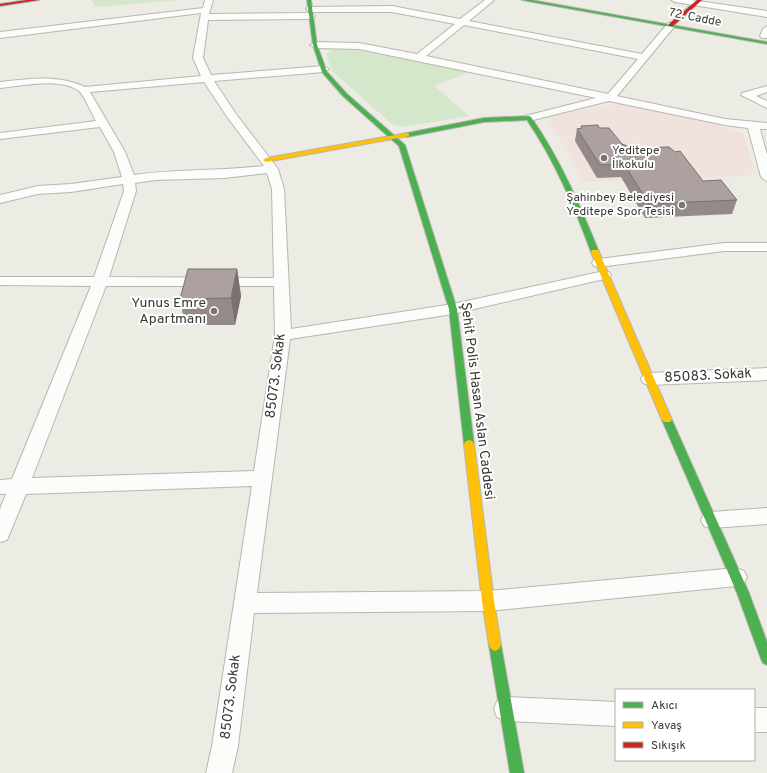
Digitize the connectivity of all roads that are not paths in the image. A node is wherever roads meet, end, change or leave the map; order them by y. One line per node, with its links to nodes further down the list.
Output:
1 (37, 0): 9 (street)
2 (353, 0): 13 (street)
3 (490, 0): 15 (street)
4 (524, 0): 16 (street, 72. Cadde)
5 (556, 0): 16 (street)
6 (675, 0): 8 (street)
7 (733, 0): 10 (street)
8 (698, 2): 14 (street); 16 (street)
9 (0, 5)
10 (767, 5)
11 (310, 8): 12 (street); 13 (street); 19 (street, Şehit Polis Hasan Aslan Caddesi)
12 (206, 9): 17 (street); 23 (street, 85073. Sokak)
13 (392, 9): 15 (street)
14 (767, 14)
15 (464, 23): 20 (street); 21 (street)
16 (674, 23): 18 (street); 21 (street)
17 (0, 35)
18 (766, 36)
19 (315, 45): 20 (street); 22 (street, Şehit Polis Hasan Aslan Caddesi)
20 (418, 57): 27 (street)
21 (644, 57): 27 (street)
22 (324, 69): 23 (street); 34 (street, Şehit Polis Hasan Aslan Caddesi)
23 (207, 78): 26 (street); 35 (street, 85073. Sokak)
24 (0, 85): 26 (street)
25 (767, 89): 28 (street)
26 (84, 90): 30 (street)
27 (610, 97): 29 (street); 31 (street)
28 (767, 104)
29 (529, 118): 34 (street); 40 (street)
30 (103, 123): 33 (street); 37 (street)
31 (753, 124): 32 (street); 36 (street)
32 (767, 126)
33 (0, 136)
34 (394, 138): 35 (street); 44 (street, Şehit Polis Hasan Aslan Caddesi)
35 (269, 165): 37 (street); 43 (street, 85073. Sokak)
36 (766, 170)
37 (130, 180): 38 (street); 42 (street)
38 (0, 199)
39 (767, 246): 40 (street)
40 (602, 269): 44 (street); 47 (street)
41 (0, 281): 42 (street)
42 (100, 282): 43 (street); 49 (street)
43 (281, 282): 45 (street, 85073. Sokak)
44 (453, 309): 45 (street); 55 (street, Şehit Polis Hasan Aslan Caddesi)
45 (283, 335): 48 (street, 85073. Sokak)
46 (767, 374): 47 (street, 85083. Sokak)
47 (649, 379): 52 (street)
48 (262, 478): 49 (street); 56 (street, 85073. Sokak)
49 (20, 485): 50 (street); 53 (street)
50 (0, 487)
51 (767, 516): 52 (street)
52 (711, 520): 54 (street)
53 (0, 534)
54 (736, 577): 55 (street); 57 (street)
55 (488, 601): 56 (street); 58 (street, Şehit Polis Hasan Aslan Caddesi)
56 (244, 603): 62 (street, 85073. Sokak)
57 (767, 659)
58 (506, 709): 59 (street); 63 (street, Şehit Polis Hasan Aslan Caddesi)
59 (615, 714)
60 (755, 720): 61 (street)
61 (767, 720)
62 (219, 773)
63 (517, 773)

